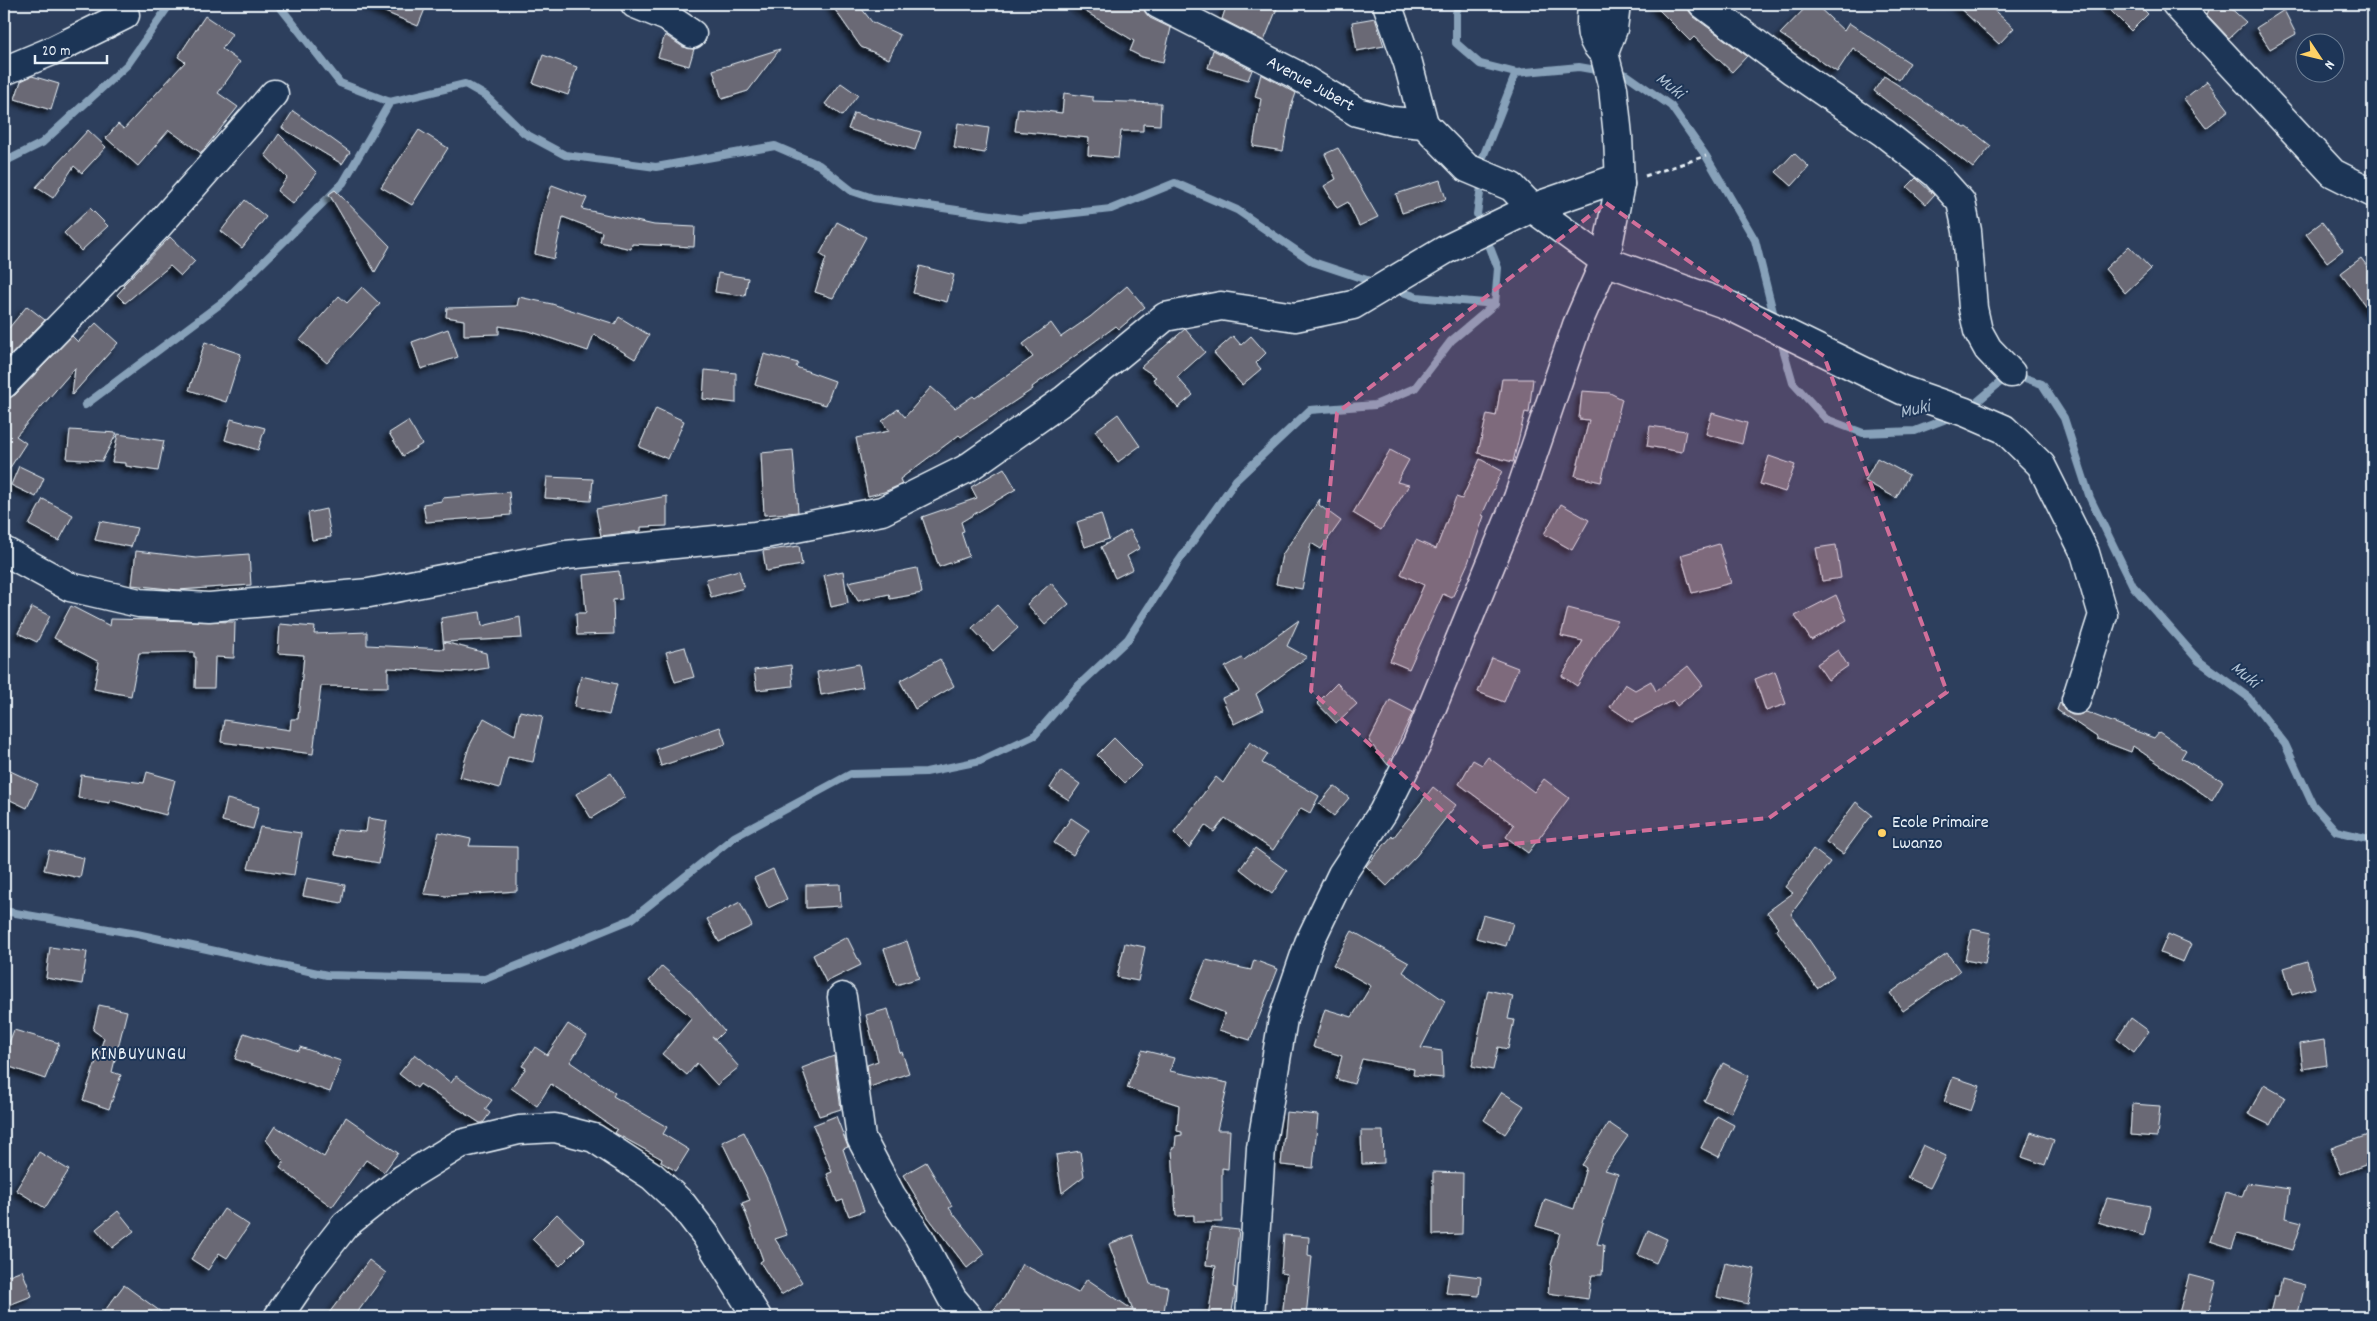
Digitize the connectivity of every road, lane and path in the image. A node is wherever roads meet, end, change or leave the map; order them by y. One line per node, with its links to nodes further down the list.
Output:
1 (635, 4): 9 (street)
2 (1158, 4): 13 (street, Avenue Jubert)
3 (1386, 4): 13 (street)
4 (1592, 4): 10 (street)
5 (1616, 4): 10 (street)
6 (1703, 4): 19 (street)
7 (2176, 4): 16 (street)
8 (125, 14): 11 (street)
9 (692, 34)
10 (1604, 53): 15 (street)
11 (4, 71)
12 (274, 94): 20 (street)
13 (1424, 124): 17 (street)
14 (1706, 156): 15 (path)
15 (1620, 184): 17 (street); 18 (street)
16 (2373, 193)
17 (1532, 208): 18 (street); 21 (street)
18 (1605, 261): 22 (street); 27 (street)
19 (2011, 372)
20 (4, 384)
21 (4, 551)
22 (2076, 700)
23 (842, 997): 26 (street)
24 (278, 1317): 25 (street)
25 (757, 1317)
26 (968, 1317)
27 (1250, 1317)

